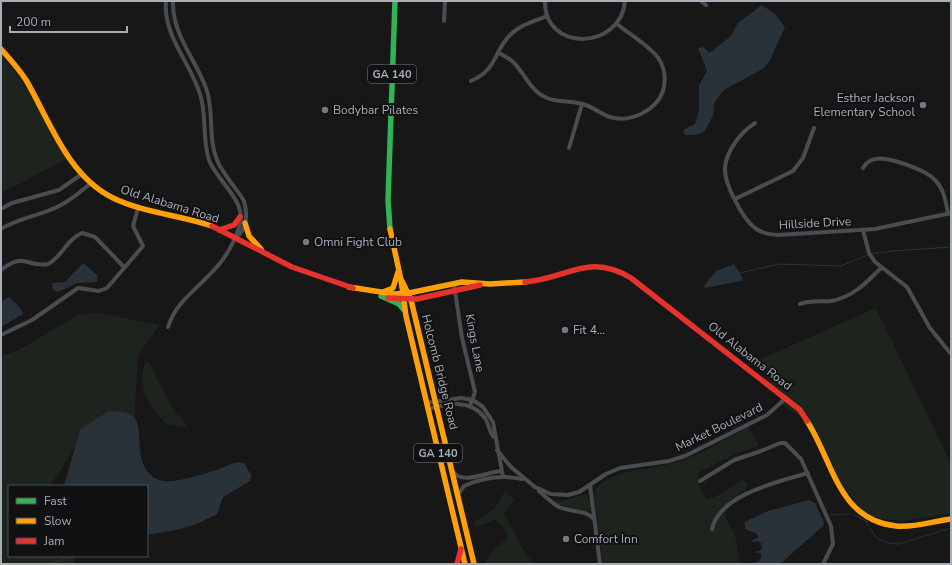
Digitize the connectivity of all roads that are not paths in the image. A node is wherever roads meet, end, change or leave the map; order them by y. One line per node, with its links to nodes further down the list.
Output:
1 (166, 1): 26 (street)
2 (173, 1): 27 (street)
3 (395, 1): 36 (main road, Holcomb Bridge Road / GA 140)
4 (445, 1): 10 (street)
5 (545, 1): 9 (street)
6 (625, 1): 11 (street)
7 (701, 1): 8 (street)
8 (706, 5)
9 (547, 16): 11 (street); 13 (street)
10 (444, 21)
11 (617, 24): 15 (street)
12 (1, 50): 20 (main road, Old Alabama Road)
13 (499, 53): 14 (street); 15 (street)
14 (470, 81)
15 (582, 104): 18 (street)
16 (755, 123): 22 (street, Hillside Drive)
17 (814, 128): 22 (street)
18 (569, 148)
19 (863, 168): 25 (street)
20 (82, 174): 21 (main road, Old Alabama Road); 24 (street)
21 (91, 183): 23 (main road, Old Alabama Road); 28 (street)
22 (735, 199): 30 (street, Hillside Drive)
23 (138, 208): 29 (main road, Old Alabama Road); 33 (street)
24 (1, 209)
25 (950, 214): 30 (street, Hillside Drive)
26 (240, 217): 29 (main road); 31 (street)
27 (246, 223): 31 (street); 32 (main road)
28 (1, 229)
29 (219, 230): 31 (main road, Old Alabama Road)
30 (863, 230): 34 (street)
31 (235, 238): 32 (main road, Old Alabama Road); 45 (street)
32 (264, 252): 40 (main road, Old Alabama Road)
33 (124, 266): 35 (street); 46 (street)
34 (881, 268): 43 (street); 47 (street)
35 (1, 270)
36 (399, 270): 37 (main road, Holcomb Bridge Road / GA 140); 40 (main road)
37 (401, 280): 39 (main road, Holcomb Bridge Road / GA 140); 41 (main road, Holcomb Bridge Road / GA 140)
38 (455, 286): 39 (main road, Old Alabama Road); 42 (main road, Old Alabama Road); 48 (main road, Old Alabama Road); 49 (street, Kings Lane)
39 (409, 293): 41 (main road, Old Alabama Road); 42 (main road, Holcomb Bridge Road / GA 140)
40 (382, 294): 41 (main road, Old Alabama Road); 44 (main road)
41 (402, 297): 42 (main road, Old Alabama Road); 44 (main road, Holcomb Bridge Road / GA 140)
42 (411, 300): 50 (main road, Holcomb Bridge Road / GA 140)
43 (800, 304)
44 (404, 310): 51 (main road, Holcomb Bridge Road / GA 140)
45 (168, 327)
46 (1, 335)
47 (951, 354)
48 (786, 398): 61 (street, Market Boulevard); 64 (main road, Old Alabama Road)
49 (473, 400): 50 (street); 52 (street, Kings Lane); 53 (street, Market Boulevard)
50 (436, 404): 51 (street); 52 (street); 55 (main road, Holcomb Bridge Road / GA 140)
51 (427, 406): 67 (main road, Holcomb Bridge Road / GA 140)
52 (470, 406): 53 (street, Market Boulevard)
53 (494, 438): 54 (street, Market Boulevard)
54 (497, 450): 56 (street, Market Boulevard); 59 (street, Market Boulevard)
55 (452, 471): 56 (street); 63 (main road, Holcomb Bridge Road / GA 140)
56 (501, 471): 58 (street, Market Boulevard)
57 (808, 474): 60 (street); 66 (street); 72 (street)
58 (502, 477): 59 (street, Market Boulevard); 63 (street)
59 (524, 480): 62 (street, Market Boulevard)
60 (700, 481)
61 (590, 485): 62 (street, Market Boulevard); 65 (street)
62 (535, 487): 65 (street)
63 (458, 495): 70 (main road, Holcomb Bridge Road / GA 140)
64 (951, 519)
65 (595, 521): 71 (street)
66 (712, 529)
67 (461, 549): 68 (main road); 69 (main road, Holcomb Bridge Road / GA 140)
68 (457, 564)
69 (465, 564)
70 (474, 564)
71 (600, 564)
72 (823, 564)

